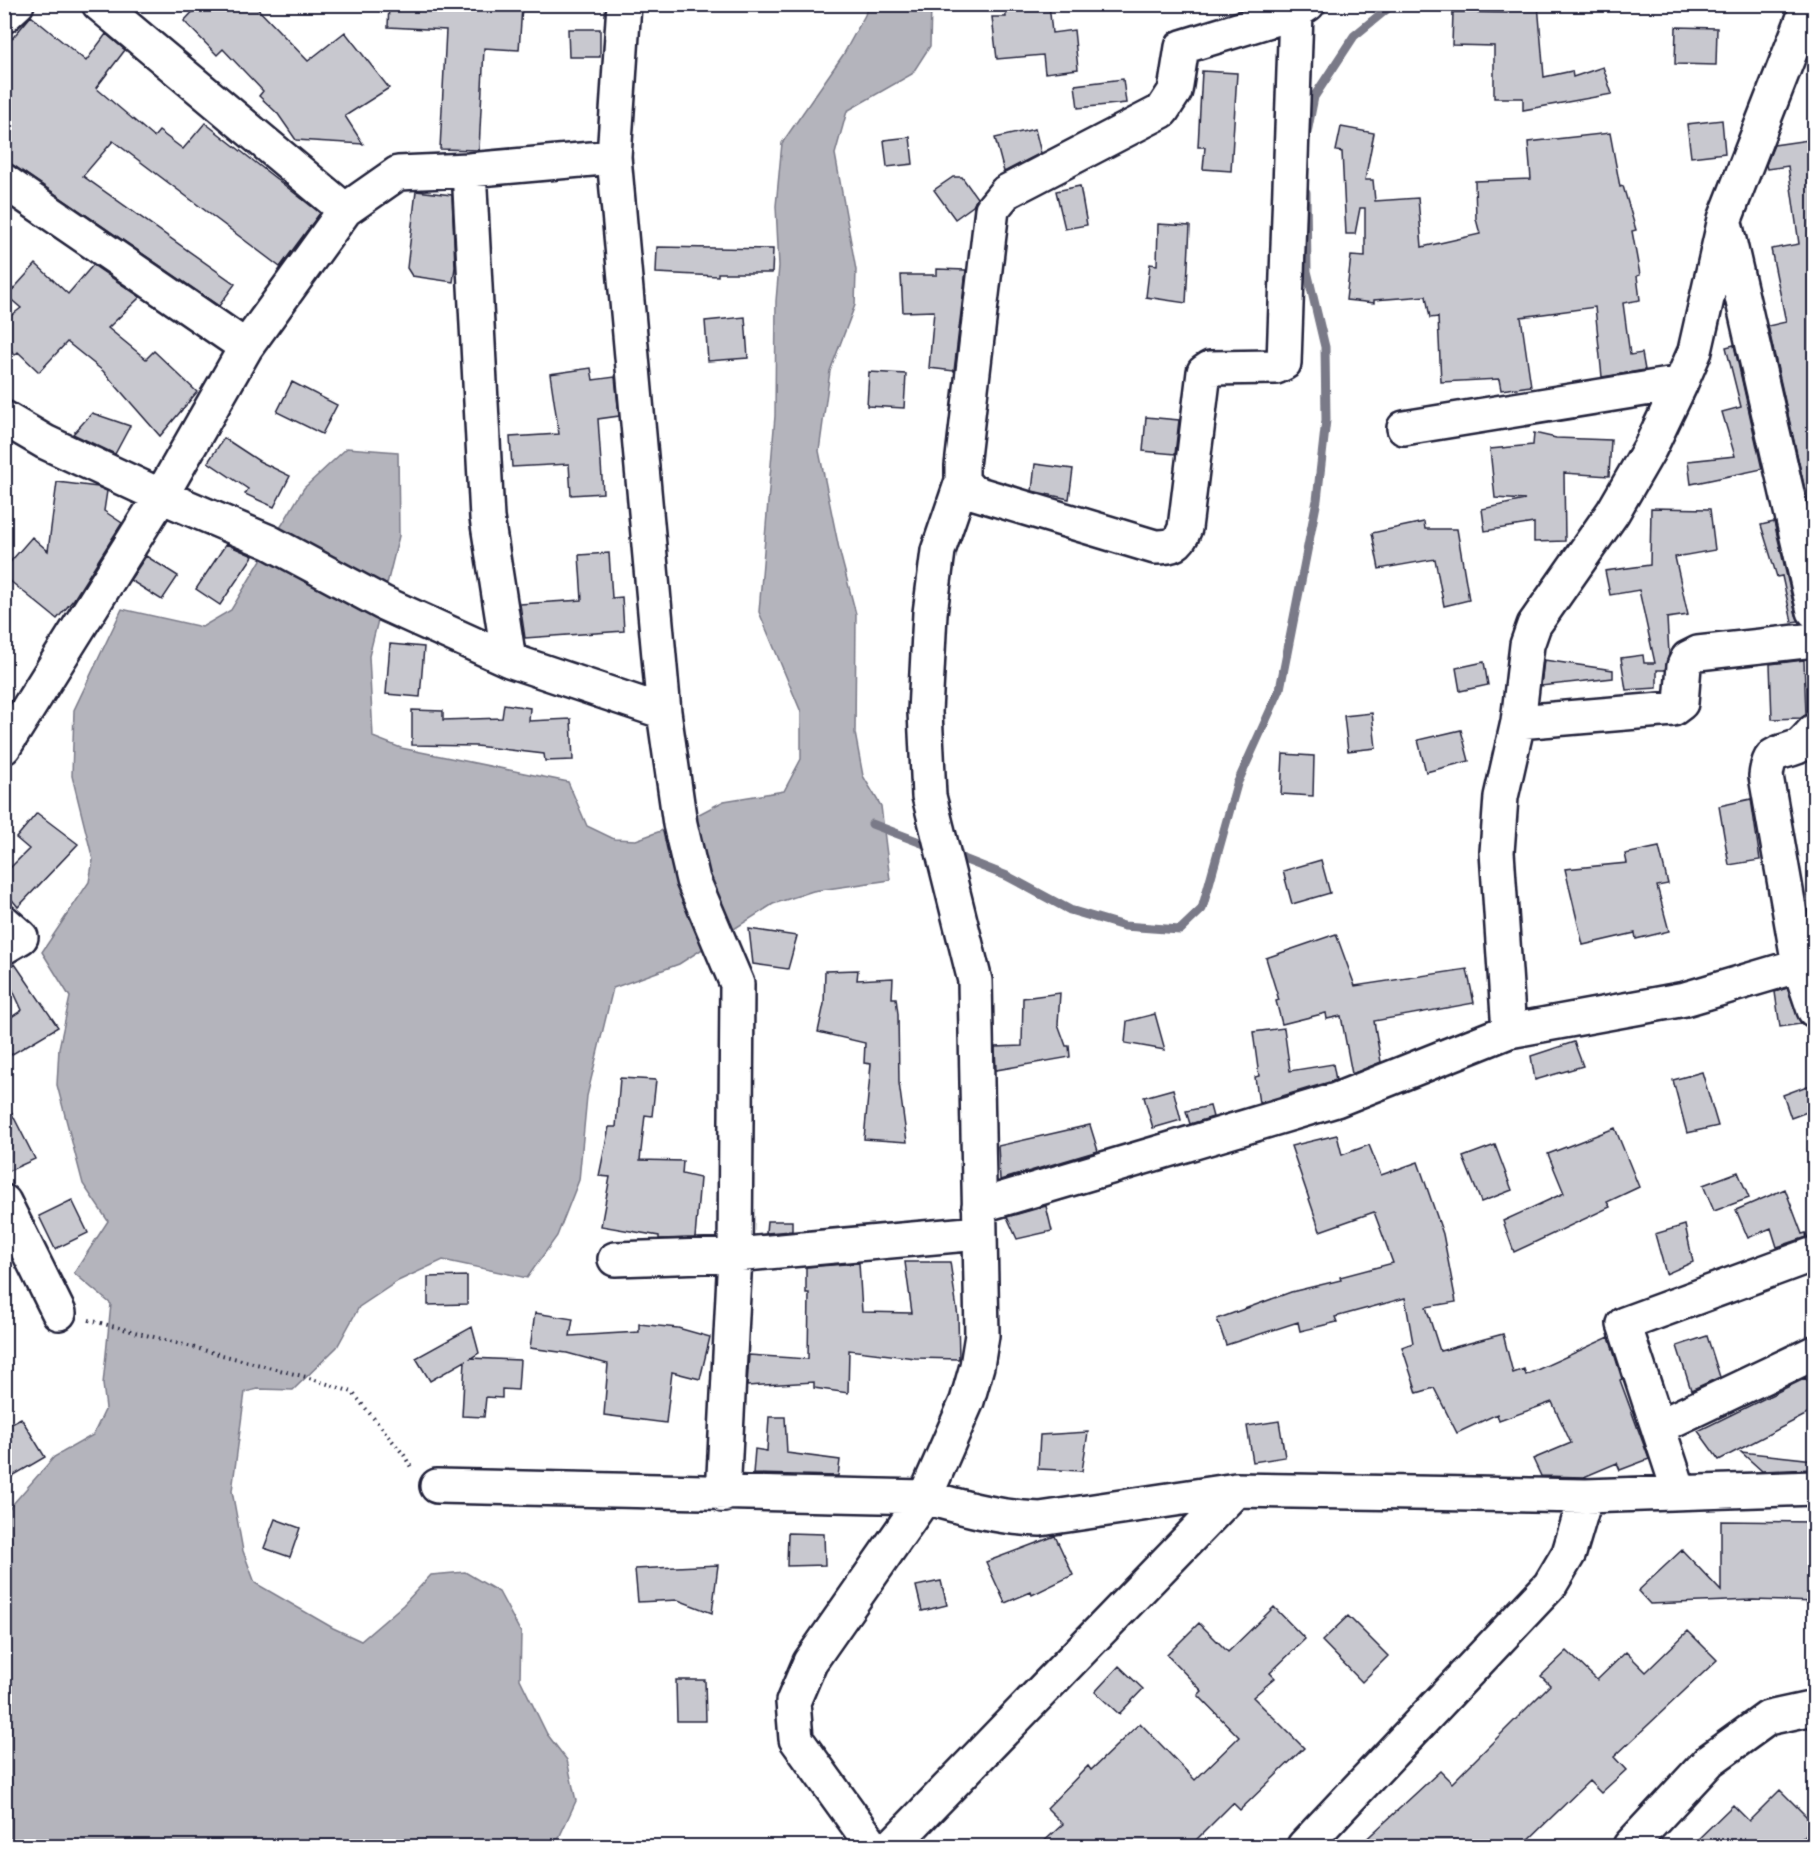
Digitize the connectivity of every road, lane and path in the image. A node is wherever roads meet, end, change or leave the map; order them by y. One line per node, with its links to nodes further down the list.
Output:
1 (17, 4): 6 (street)
2 (99, 4): 10 (street)
3 (624, 4): 7 (street)
4 (1811, 6): 11 (street)
5 (1302, 8): 16 (street); 16 (street)
6 (4, 16)
7 (614, 157): 8 (street); 21 (street)
8 (469, 170): 10 (street); 20 (street)
9 (4, 181): 12 (street)
10 (345, 210): 12 (street)
11 (1725, 219): 13 (street); 18 (street)
12 (246, 347): 17 (street)
13 (1680, 383): 15 (street); 22 (street)
14 (4, 418): 17 (street)
15 (1404, 428)
16 (962, 481): 31 (street)
17 (161, 496): 20 (street); 24 (street)
18 (1815, 611)
19 (1815, 640): 22 (street)
20 (509, 660): 21 (street)
21 (664, 712): 33 (street)
22 (1518, 722): 29 (street)
23 (1815, 731): 27 (street)
24 (4, 747)
25 (4, 922): 26 (street)
26 (4, 947)
27 (1807, 963): 28 (street); 29 (street)
28 (1815, 1010)
29 (1509, 1031): 31 (street)
30 (4, 1202): 35 (street)
31 (979, 1219): 33 (street); 44 (street)
32 (1815, 1254): 37 (street)
33 (735, 1255): 34 (street); 42 (street)
34 (615, 1259)
35 (59, 1313): 38 (path)
36 (1815, 1353): 37 (street)
37 (1658, 1427): 41 (street)
38 (437, 1486): 42 (street)
39 (1815, 1488): 41 (street)
40 (1236, 1490): 43 (street); 44 (street); 47 (street)
41 (1679, 1491): 43 (street)
42 (723, 1495): 44 (street)
43 (1586, 1496): 48 (street)
44 (925, 1497): 46 (street)
45 (1815, 1707): 49 (street)
46 (873, 1846)
47 (892, 1846)
48 (1304, 1846)
49 (1630, 1846)

